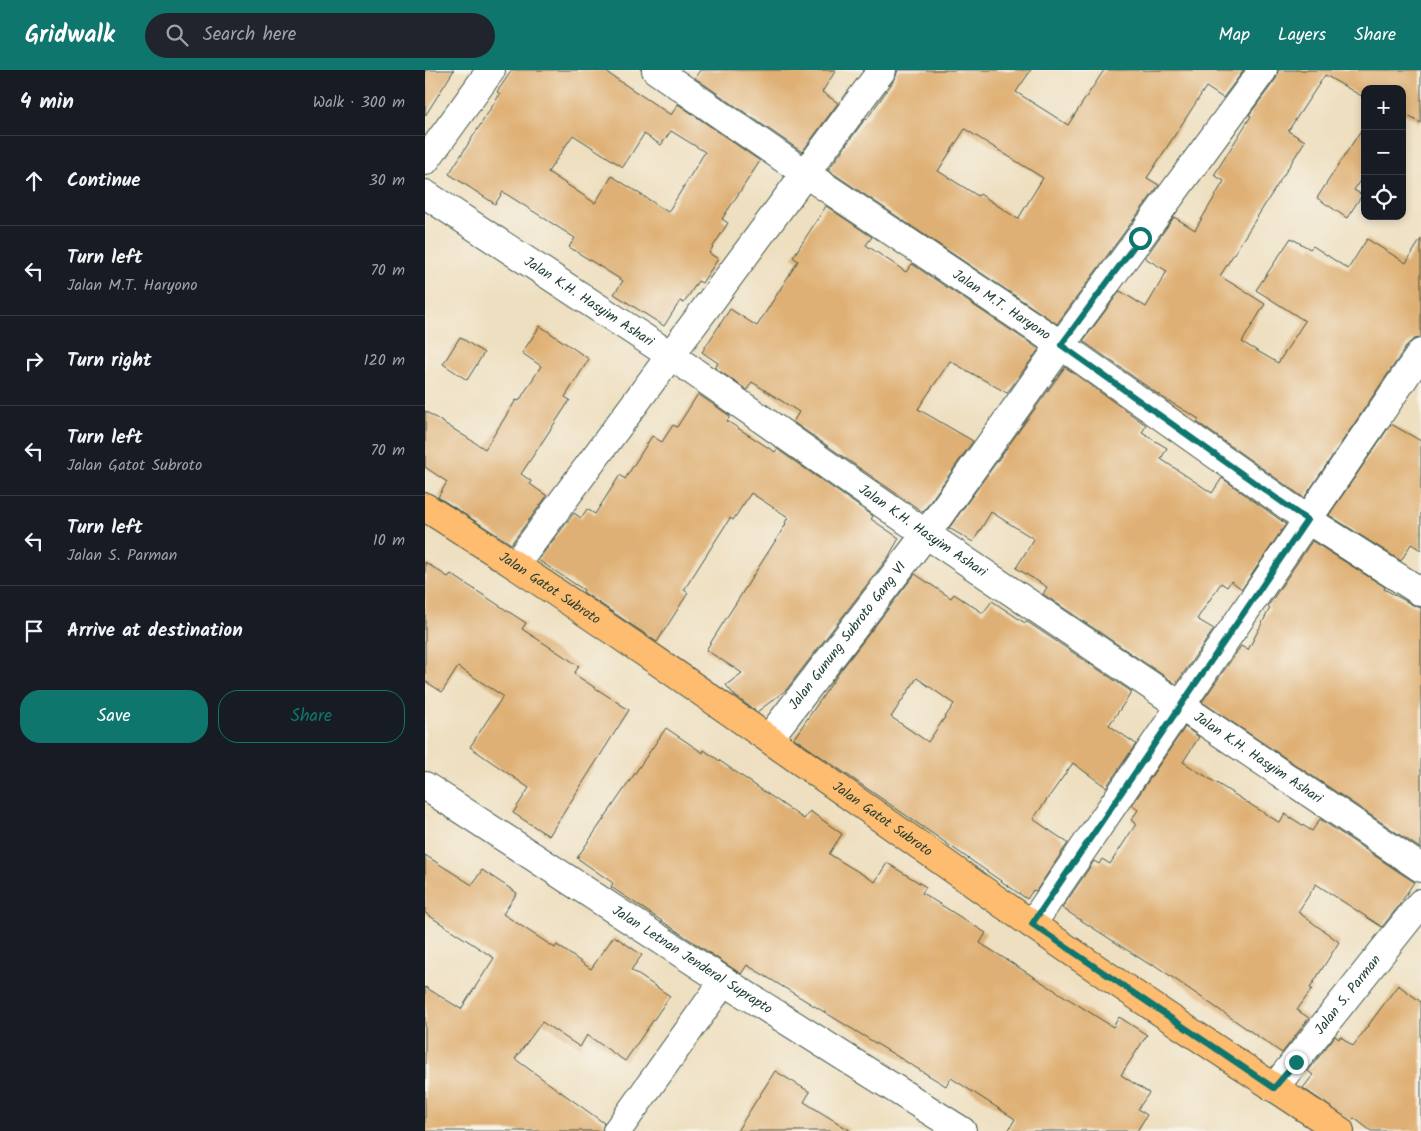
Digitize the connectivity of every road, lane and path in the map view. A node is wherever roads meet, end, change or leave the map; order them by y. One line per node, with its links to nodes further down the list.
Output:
1 (491, 70): 5 (street)
2 (656, 70): 6 (street, Jalan M.T. Haryono)
3 (882, 70): 6 (street)
4 (1263, 70): 8 (street, Jalan Gunung Subroto Gang VI)
5 (425, 161)
6 (806, 174): 8 (street, Jalan M.T. Haryono); 10 (street)
7 (425, 194): 10 (street, Jalan K.H. Hasyim Ashari)
8 (1061, 345): 12 (street, Jalan M.T. Haryono); 13 (street, Jalan Gunung Subroto Gang VI)
9 (1421, 353): 12 (street)
10 (669, 355): 13 (street, Jalan K.H. Hasyim Ashari); 14 (street)
11 (425, 507): 14 (main road, Jalan Gatot Subroto)
12 (1307, 520): 15 (street, Jalan M.T. Haryono); 16 (street)
13 (926, 534): 16 (street, Jalan K.H. Hasyim Ashari); 17 (street, Jalan Gunung Subroto Gang VI)
14 (516, 564): 17 (main road, Jalan Gatot Subroto)
15 (1421, 592)
16 (1180, 705): 19 (street, Jalan K.H. Hasyim Ashari); 21 (street)
17 (769, 738): 21 (main road, Jalan Gatot Subroto)
18 (425, 786): 22 (street, Jalan Letnan Jenderal Suprapto)
19 (1421, 868)
20 (1421, 903): 23 (street, Jalan S. Parman)
21 (1032, 924): 23 (main road, Jalan Gatot Subroto)
22 (724, 981): 24 (street); 25 (street, Jalan Letnan Jenderal Suprapto)
23 (1274, 1088): 26 (main road, Jalan Gatot Subroto)
24 (617, 1131)
25 (962, 1131)
26 (1340, 1131)

